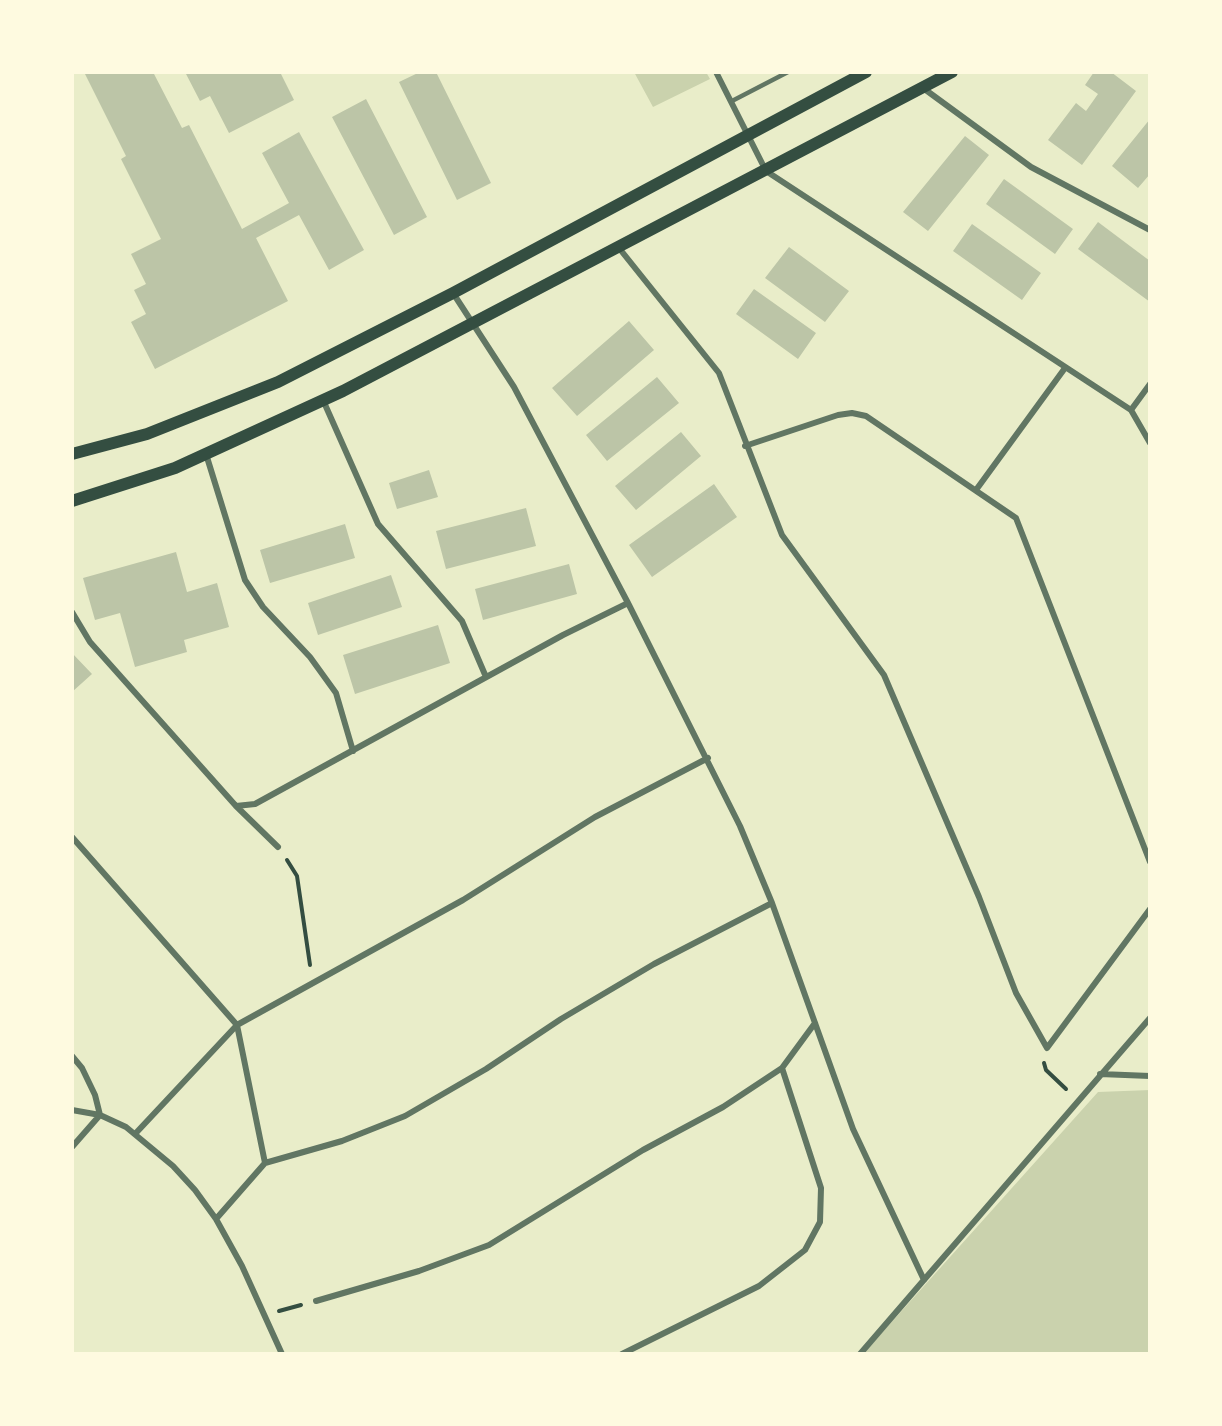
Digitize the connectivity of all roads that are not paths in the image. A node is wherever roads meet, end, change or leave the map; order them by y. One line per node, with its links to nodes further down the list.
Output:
1 (716, 72): 6 (street)
2 (788, 72): 6 (lane)
3 (866, 72): 7 (main road)
4 (952, 72): 5 (main road)
5 (923, 88): 8 (main road); 9 (street)
6 (732, 101): 7 (street)
7 (749, 134): 8 (street); 11 (main road)
8 (766, 171): 10 (main road); 13 (street)
9 (1150, 230)
10 (619, 248): 12 (main road); 18 (street)
11 (453, 293): 12 (street); 19 (main road)
12 (471, 325): 15 (main road); 23 (street)
13 (1065, 368): 16 (street); 21 (street)
14 (1150, 384): 16 (street)
15 (323, 400): 20 (main road); 25 (street)
16 (1131, 410): 17 (street)
17 (1150, 443)
18 (746, 446): 21 (street); 33 (street)
19 (72, 454)
20 (206, 454): 22 (main road); 26 (street)
21 (976, 490): 31 (street)
22 (72, 501)
23 (628, 603): 25 (street); 27 (street)
24 (72, 612): 28 (street)
25 (486, 677): 26 (street)
26 (353, 751): 28 (street)
27 (708, 758): 32 (street); 36 (street)
28 (236, 806): 30 (street)
29 (72, 837): 36 (street)
30 (278, 847)
31 (1150, 862)
32 (772, 903): 35 (street); 45 (street)
33 (1150, 909)
34 (1150, 1018): 39 (street)
35 (814, 1023): 38 (street); 47 (street)
36 (237, 1025): 43 (street); 45 (street)
37 (72, 1056): 42 (street)
38 (782, 1068): 48 (street); 50 (street)
39 (1100, 1074): 40 (street); 47 (street)
40 (1150, 1076)
41 (72, 1110): 42 (street)
42 (100, 1115): 43 (street); 44 (street)
43 (135, 1134): 46 (street)
44 (72, 1147)
45 (265, 1162): 46 (street)
46 (216, 1219): 49 (street)
47 (924, 1280): 51 (street)
48 (316, 1301)
49 (282, 1354)
50 (622, 1354)
51 (860, 1354)

